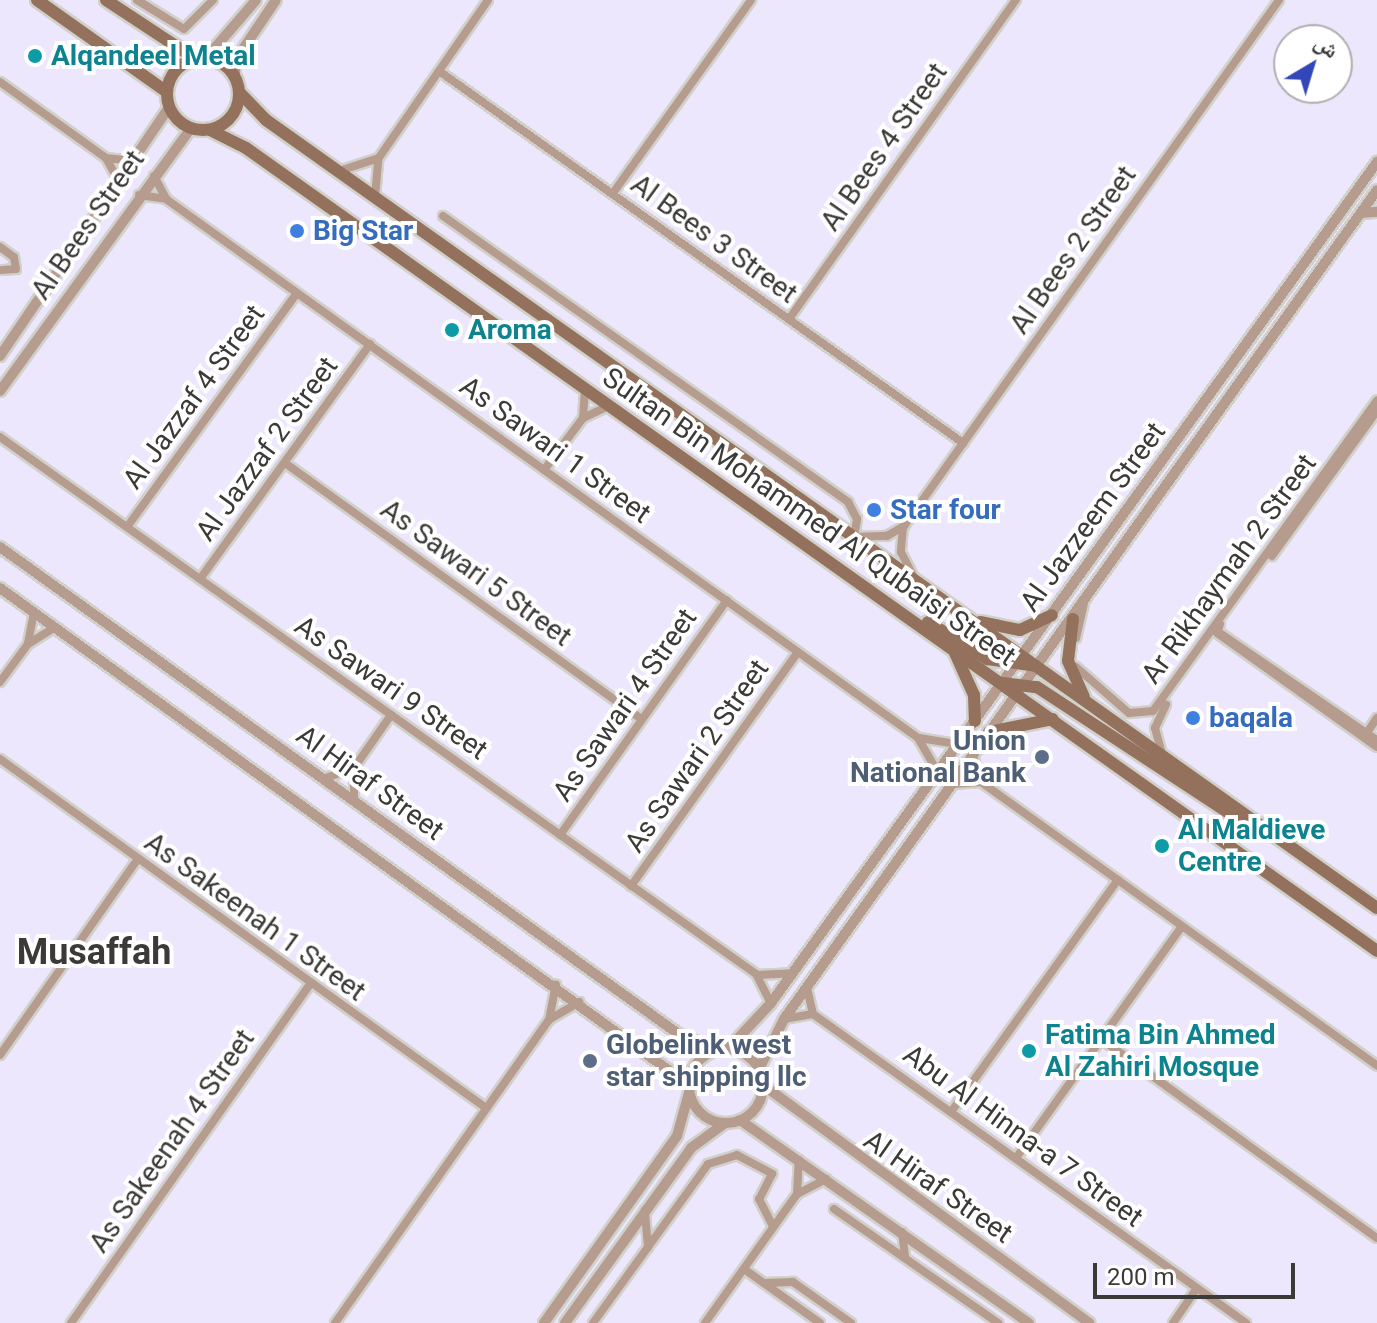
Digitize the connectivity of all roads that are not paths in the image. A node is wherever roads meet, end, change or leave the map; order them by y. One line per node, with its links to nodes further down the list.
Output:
1 (37, 0): 15 (main road)
2 (106, 0): 11 (main road)
3 (137, 0): 4 (street)
4 (213, 0)
5 (256, 0): 11 (street)
6 (276, 0): 13 (street)
7 (488, 0): 12 (street)
8 (751, 0): 28 (street)
9 (1016, 0): 38 (street, Al Bees 4 Street)
10 (1279, 0): 48 (street, Al Bees 2 Street)
11 (201, 58): 13 (main road); 15 (main road)
12 (439, 71): 21 (street); 28 (street, Al Bees 3 Street)
13 (235, 75): 16 (main road)
14 (0, 82): 20 (street)
15 (167, 92): 17 (main road)
16 (240, 93): 19 (main road); 24 (main road, Sultan Bin Mohammed Al Qubaisi Street)
17 (169, 107): 18 (main road); 22 (street, Al Bees Street)
18 (191, 128): 19 (main road); 25 (street, Al Bees Street)
19 (210, 130): 41 (main road, Sultan Bin Mohammed Al Qubaisi Street)
20 (106, 158): 22 (street); 26 (street)
21 (378, 159): 24 (street); 30 (street)
22 (137, 161): 26 (street, Al Bees Street)
23 (1377, 162): 62 (street, Al Jazzeem Street)
24 (339, 171): 30 (main road, Sultan Bin Mohammed Al Qubaisi Street)
25 (153, 175): 29 (street, Al Bees Street); 31 (street, As Sawari 1 Street)
26 (121, 185): 40 (street, Al Bees Street)
27 (1377, 190): 33 (street, Al Jazzeem Street)
28 (613, 193): 38 (street, Al Bees 3 Street)
29 (139, 195): 31 (street, As Sawari 1 Street); 42 (street, Al Bees Street)
30 (375, 197): 53 (main road, Sultan Bin Mohammed Al Qubaisi Street)
31 (166, 199): 37 (street, As Sawari 1 Street)
32 (1377, 212): 33 (street)
33 (1361, 213): 59 (street, Al Jazzeem Street)
34 (443, 216): 53 (street)
35 (0, 247): 36 (street)
36 (0, 270)
37 (297, 293): 39 (street, As Sawari 1 Street); 52 (street, Al Jazzaf 4 Street)
38 (789, 319): 48 (street, Al Bees 3 Street)
39 (370, 344): 49 (street, Al Jazzaf 2 Street); 50 (street, As Sawari 1 Street)
40 (0, 356)
41 (585, 389): 44 (main road, Sultan Bin Mohammed Al Qubaisi Street); 46 (street)
42 (0, 391)
43 (1377, 400): 66 (street, Ar Rikhaymah 2 Street)
44 (609, 406): 46 (street); 60 (main road, Sultan Bin Mohammed Al Qubaisi Street)
45 (1377, 411): 66 (street, Ar Rikhaymah 2 Street)
46 (583, 418): 50 (street)
47 (0, 437): 52 (street, As Sawari 9 Street)
48 (963, 443): 51 (street, Al Bees 2 Street)
49 (285, 463): 55 (street, Al Jazzaf 2 Street); 79 (street, As Sawari 5 Street)
50 (544, 470): 58 (street, As Sawari 1 Street)
51 (904, 526): 53 (street); 56 (street)
52 (127, 527): 55 (street, As Sawari 9 Street)
53 (854, 537): 56 (main road, Sultan Bin Mohammed Al Qubaisi Street)
54 (0, 547): 93 (street, Al Hiraf Street)
55 (200, 579): 77 (street, As Sawari 9 Street)
56 (915, 580): 63 (main road, Sultan Bin Mohammed Al Qubaisi Street)
57 (0, 588): 61 (street, Al Hiraf Street)
58 (727, 600): 69 (street, As Sawari 1 Street); 79 (street, As Sawari 4 Street)
59 (1084, 604): 64 (street, Al Jazzeem Street); 66 (street, Ar Rikhaymah 2 Street)
60 (899, 611): 68 (main road, Sultan Bin Mohammed Al Qubaisi Street); 72 (main road)
61 (34, 613): 65 (street, Al Hiraf Street); 67 (street)
62 (1052, 615): 63 (main road); 70 (street, Al Jazzeem Street)
63 (968, 617): 70 (main road, Sultan Bin Mohammed Al Qubaisi Street)
64 (1073, 619): 71 (street, Al Jazzeem Street); 76 (main road)
65 (55, 627): 67 (street); 108 (street, Al Hiraf Street)
66 (1217, 629): 83 (street); 88 (street, Ar Rikhaymah 2 Street)
67 (28, 644): 73 (street)
68 (954, 650): 74 (main road, Sultan Bin Mohammed Al Qubaisi Street); 81 (main road)
69 (798, 652): 84 (street, As Sawari 1 Street); 101 (street, As Sawari 2 Street)
70 (1021, 655): 71 (main road, Sultan Bin Mohammed Al Qubaisi Street); 72 (street, Al Jazzeem Street)
71 (1036, 666): 72 (main road); 75 (street, Al Jazzeem Street); 76 (main road, Sultan Bin Mohammed Al Qubaisi Street)
72 (1013, 667): 74 (street, Al Jazzeem Street)
73 (0, 682)
74 (1002, 683): 75 (main road, Sultan Bin Mohammed Al Qubaisi Street); 81 (street, Al Jazzeem Street)
75 (1020, 688): 80 (main road, Sultan Bin Mohammed Al Qubaisi Street); 82 (street, Al Jazzeem Street); 97 (main road)
76 (1087, 703): 88 (main road, Sultan Bin Mohammed Al Qubaisi Street)
77 (391, 715): 91 (street); 98 (street, As Sawari 9 Street)
78 (1377, 718): 83 (street)
79 (641, 719): 98 (street, As Sawari 4 Street)
80 (1053, 719): 82 (main road); 104 (main road, Sultan Bin Mohammed Al Qubaisi Street)
81 (975, 721): 86 (street, Al Jazzeem Street)
82 (989, 732): 89 (street, Al Jazzeem Street)
83 (1365, 735): 85 (street); 87 (street)
84 (918, 738): 86 (street, As Sawari 1 Street); 92 (street, As Sawari 1 Street)
85 (1377, 740)
86 (958, 744): 92 (street, Al Jazzeem Street)
87 (1377, 747)
88 (1163, 755): 97 (main road, Sultan Bin Mohammed Al Qubaisi Street)
89 (973, 756): 94 (street); 95 (street, Al Jazzeem Street)
90 (0, 759): 99 (street, As Sakeenah 1 Street)
91 (354, 768): 93 (street); 96 (street)
92 (938, 772): 105 (street, Al Jazzeem Street)
93 (323, 779): 96 (street, Al Hiraf Street)
94 (981, 782): 95 (street); 100 (street)
95 (953, 784): 109 (street, Al Jazzeem Street)
96 (354, 801): 116 (street, Al Hiraf Street)
97 (1267, 829): 102 (main road, Sultan Bin Mohammed Al Qubaisi Street)
98 (560, 835): 101 (street, As Sawari 9 Street)
99 (137, 860): 107 (street, As Sakeenah 1 Street); 117 (street)
100 (1118, 880): 103 (street); 123 (street)
101 (631, 886): 106 (street, As Sawari 9 Street)
102 (1377, 908)
103 (1182, 926): 115 (street); 118 (street)
104 (1377, 951)
105 (792, 973): 106 (street); 111 (street, Al Jazzeem Street)
106 (756, 974): 111 (street, As Sawari 9 Street)
107 (310, 984): 122 (street, As Sakeenah 1 Street); 141 (street, As Sakeenah 4 Street)
108 (556, 985): 110 (street, Al Hiraf Street); 114 (street)
109 (807, 987): 112 (street); 113 (street, Al Jazzeem Street)
110 (580, 1002): 114 (street); 121 (street, Al Hiraf Street)
111 (771, 1003): 116 (street, Al Jazzeem Street)
112 (813, 1014): 113 (street); 123 (street, Abu Al Hinna-a 7 Street)
113 (784, 1019): 119 (street, Al Jazzeem Street)
114 (549, 1020): 122 (street)
115 (1101, 1039): 126 (street); 135 (street)
116 (722, 1049): 119 (street); 121 (street)
117 (0, 1055)
118 (1377, 1065)
119 (759, 1069): 120 (street)
120 (763, 1085): 124 (street); 151 (street, Al Hiraf Street)
121 (689, 1089): 125 (street); 143 (street)
122 (486, 1108): 142 (street)
123 (951, 1112): 126 (street, Abu Al Hinna-a 7 Street)
124 (740, 1120): 125 (street); 127 (street, Al Hiraf Street)
125 (725, 1123): 131 (street)
126 (1016, 1158): 140 (street, Abu Al Hinna-a 7 Street)
127 (799, 1160): 128 (street, Al Hiraf Street); 129 (street)
128 (826, 1179): 129 (street); 134 (street, Al Hiraf Street)
129 (797, 1194): 132 (street)
130 (834, 1209): 137 (street)
131 (647, 1215): 133 (street); 136 (street); 144 (street)
132 (773, 1227): 133 (street); 138 (street)
133 (661, 1229): 136 (street)
134 (902, 1232): 137 (street); 150 (street, Al Hiraf Street)
135 (1377, 1238)
136 (648, 1247): 145 (street)
137 (905, 1258): 149 (street)
138 (744, 1269): 139 (street); 146 (street)
139 (764, 1283): 147 (street); 148 (street)
140 (1197, 1288): 152 (street); 153 (street, Abu Al Hinna-a 7 Street)
141 (71, 1323)
142 (335, 1323)
143 (544, 1323)
144 (565, 1323)
145 (593, 1323)
146 (705, 1323)
147 (820, 1323)
148 (851, 1323)
149 (998, 1323)
150 (1029, 1323)
151 (1089, 1323)
152 (1173, 1323)
153 (1246, 1323)

